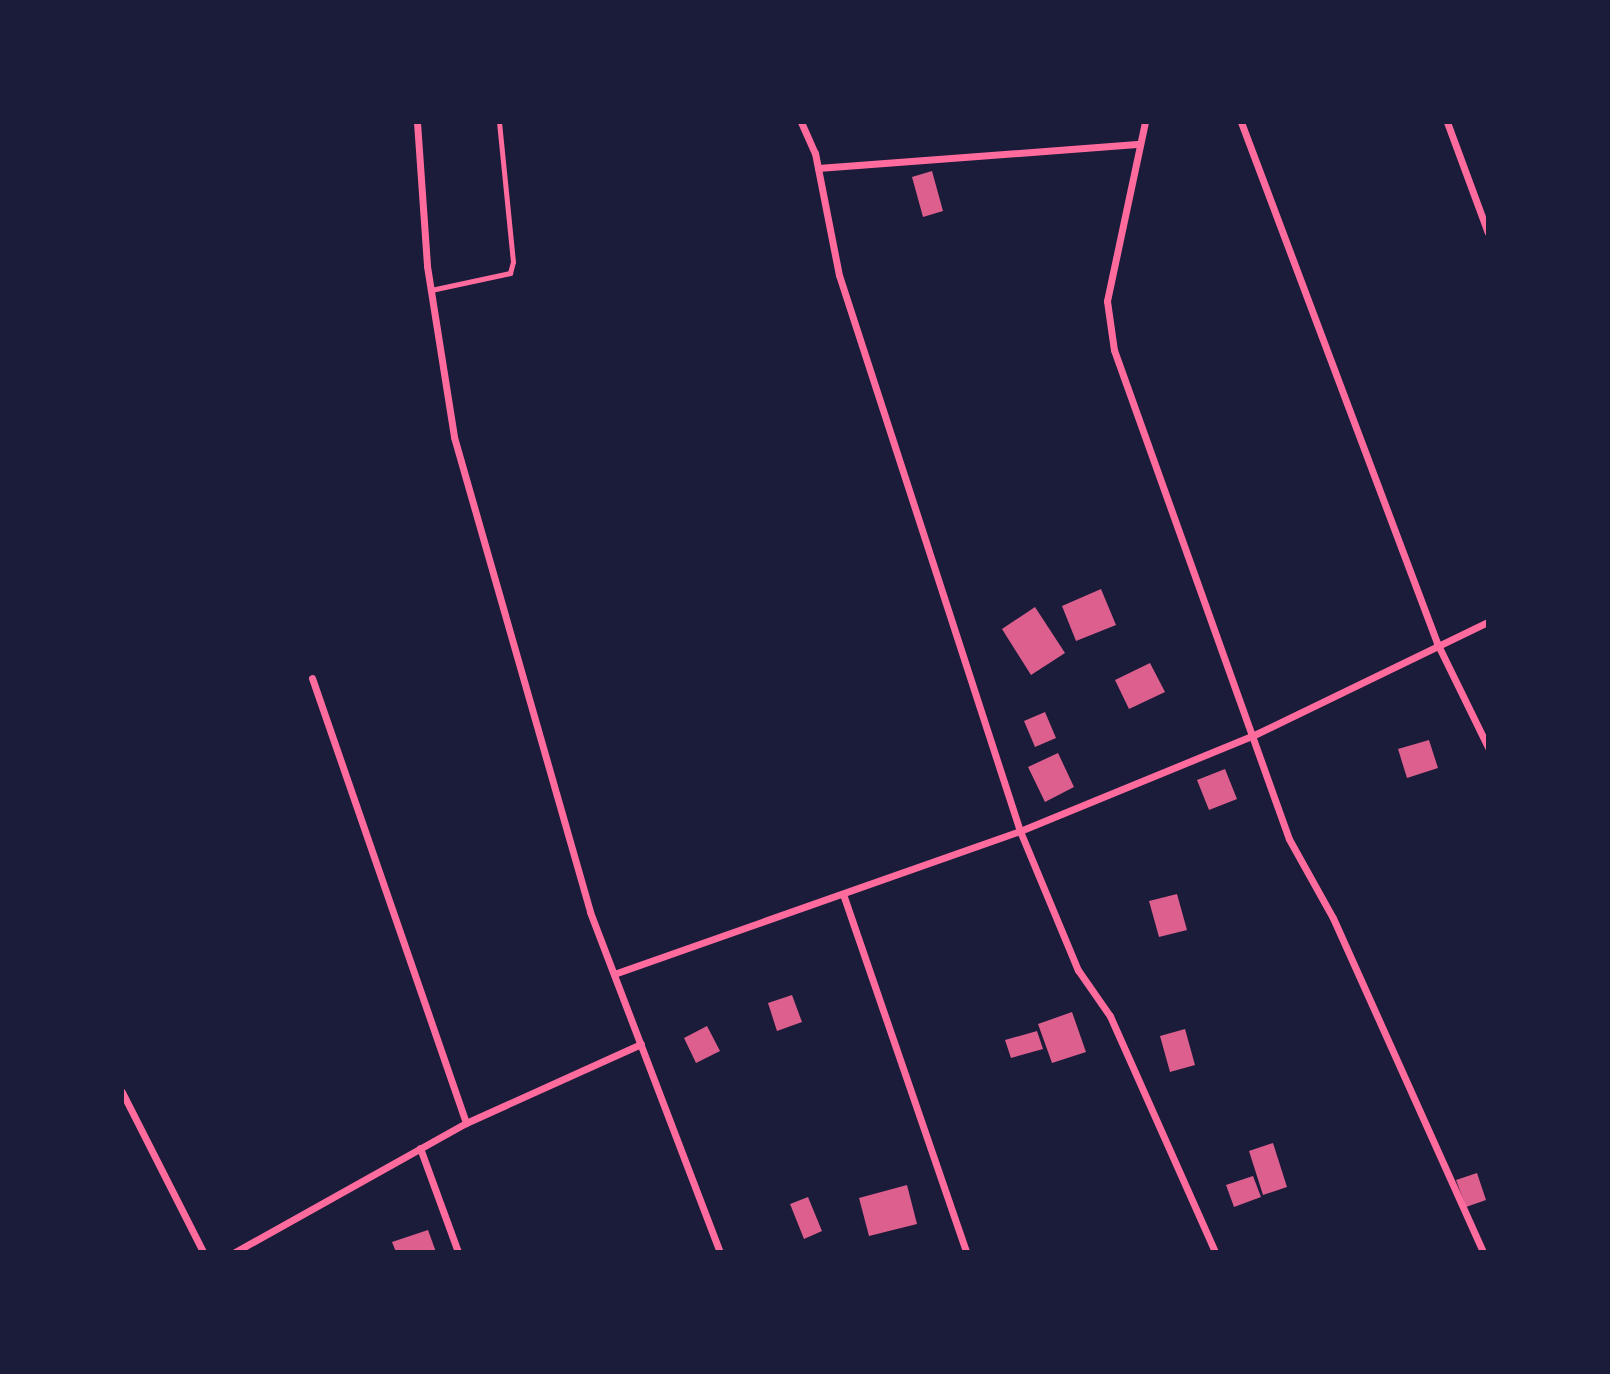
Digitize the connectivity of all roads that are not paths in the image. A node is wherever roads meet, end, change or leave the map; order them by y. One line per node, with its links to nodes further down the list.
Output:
1 (417, 122): 10 (street)
2 (499, 122): 10 (lane)
3 (801, 122): 8 (street)
4 (1145, 122): 7 (street)
5 (1241, 122): 12 (street)
6 (1447, 122): 9 (street)
7 (1140, 144): 8 (street); 14 (street)
8 (818, 168): 16 (street)
9 (1488, 233)
10 (431, 290): 18 (street)
11 (1488, 622): 12 (street)
12 (1437, 643): 14 (street); 15 (street)
13 (312, 678): 21 (street)
14 (1252, 736): 16 (street); 29 (street)
15 (1488, 747)
16 (1020, 831): 17 (street); 28 (street)
17 (843, 894): 18 (street); 27 (street)
18 (614, 974): 19 (street)
19 (641, 1044): 21 (street); 26 (street)
20 (122, 1092): 23 (street)
21 (466, 1123): 22 (street)
22 (420, 1148): 24 (street); 25 (street)
23 (203, 1251)
24 (235, 1251)
25 (458, 1251)
26 (720, 1251)
27 (965, 1251)
28 (1215, 1251)
29 (1483, 1251)

